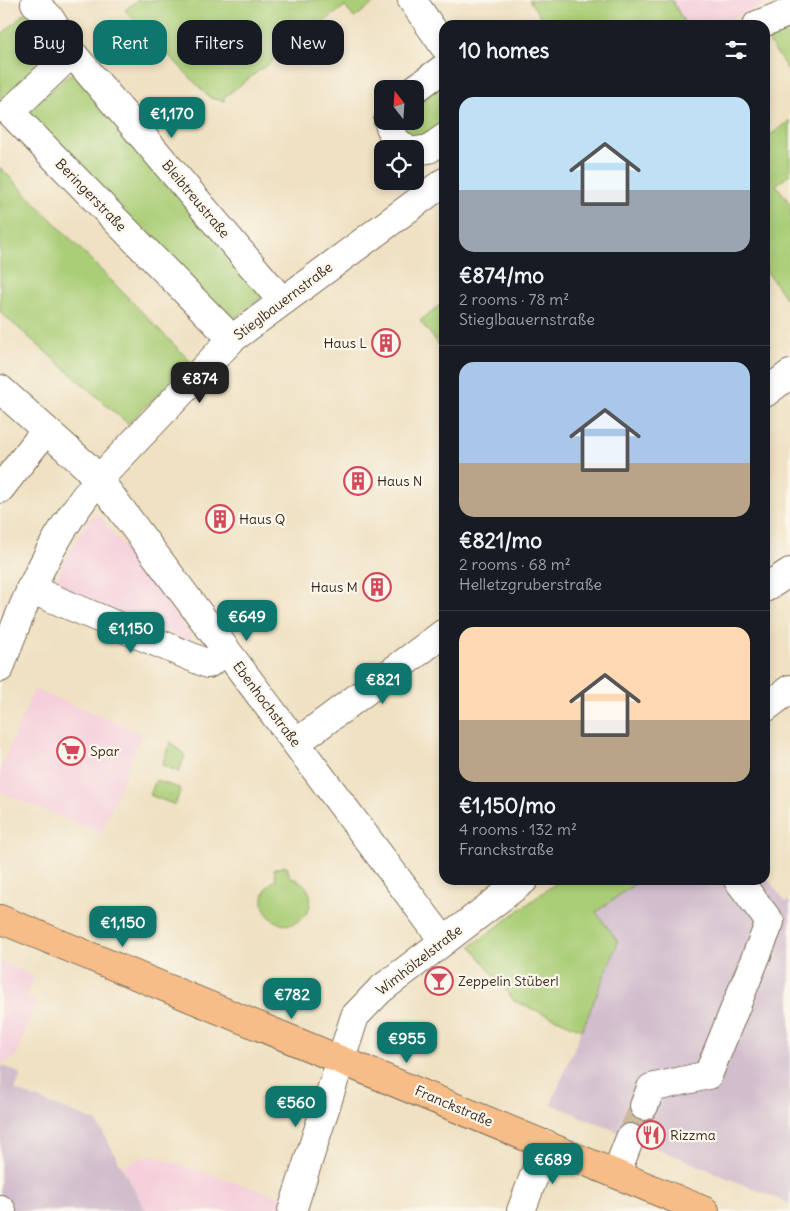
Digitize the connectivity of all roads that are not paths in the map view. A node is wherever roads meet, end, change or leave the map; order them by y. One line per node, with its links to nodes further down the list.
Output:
1 (412, 0): 6 (street)
2 (35, 3): 4 (street, Bleibtreustraße)
3 (790, 12): 5 (street)
4 (51, 20)
5 (770, 20)
6 (439, 39)
7 (59, 65): 15 (street, Beringerstraße)
8 (82, 65): 14 (street, Bleibtreustraße)
9 (439, 72): 10 (street)
10 (424, 82)
11 (439, 142): 12 (street)
12 (424, 150)
13 (439, 186): 14 (street, Stieglbauernstraße)
14 (282, 301): 15 (street, Stieglbauernstraße)
15 (232, 338): 20 (street, Stieglbauernstraße)
16 (790, 374): 18 (street)
17 (0, 389): 19 (street, Ebenhochstraße)
18 (770, 389)
19 (46, 430): 20 (street, Ebenhochstraße); 21 (street)
20 (98, 480): 24 (street, Stieglbauernstraße); 26 (street, Ebenhochstraße)
21 (0, 490)
22 (790, 572): 23 (street)
23 (770, 585)
24 (30, 589): 26 (street); 27 (street, Stieglbauernstraße)
25 (439, 637): 30 (street)
26 (227, 651): 30 (street, Ebenhochstraße)
27 (2, 654)
28 (790, 689): 29 (street)
29 (770, 704)
30 (296, 743): 34 (street, Ebenhochstraße)
31 (517, 885): 34 (street, Wimhölzelstraße)
32 (742, 885): 36 (street)
33 (0, 919): 35 (main road, Franckstraße)
34 (444, 940): 35 (street, Wimhölzelstraße)
35 (342, 1061): 38 (main road, Franckstraße); 40 (street)
36 (644, 1106)
37 (630, 1138): 39 (street)
38 (546, 1144): 39 (main road, Franckstraße); 41 (street)
39 (616, 1174): 42 (main road, Franckstraße)
40 (292, 1211)
41 (521, 1211)
42 (705, 1211)

